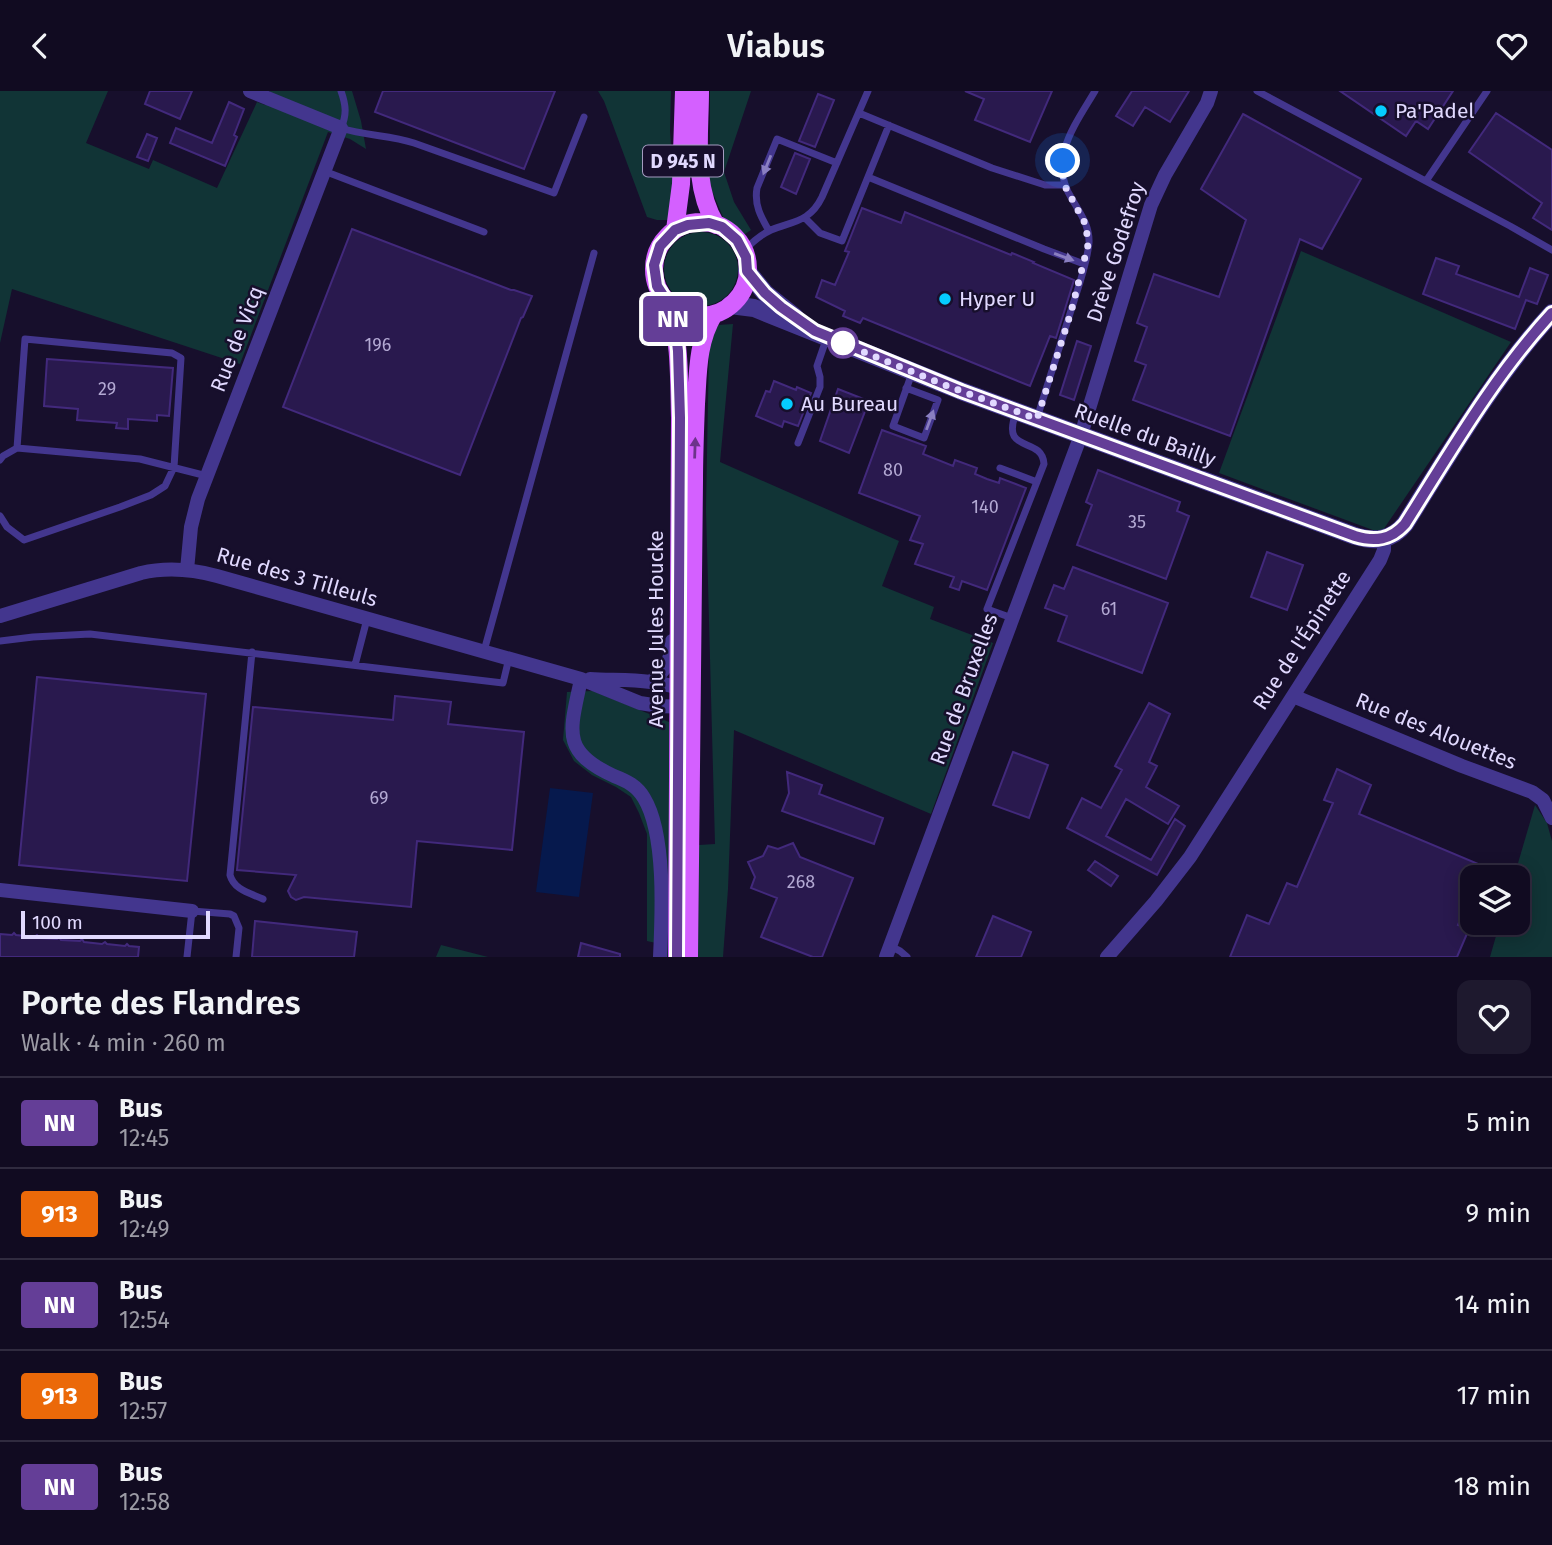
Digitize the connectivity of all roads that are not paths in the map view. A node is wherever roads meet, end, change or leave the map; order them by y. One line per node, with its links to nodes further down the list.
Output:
1 (250, 91): 13 (street)
2 (341, 91): 13 (lane)
3 (684, 91): 21 (main road, D 945 N)
4 (700, 91): 20 (main road, D 945 N)
5 (868, 91): 10 (lane)
6 (1096, 91): 18 (lane)
7 (1211, 91): 37 (street, Drève Godefroy)
8 (1258, 91): 17 (lane)
9 (1486, 91): 17 (lane)
10 (859, 113): 12 (lane); 14 (lane)
11 (584, 117): 13 (lane)
12 (889, 125): 16 (lane); 18 (lane)
13 (341, 128): 15 (street, Rue de Vicq)
14 (837, 163): 19 (lane); 22 (lane, one-way to 22)
15 (324, 171): 23 (lane); 43 (street, Rue de Vicq)
16 (868, 177): 19 (lane); 27 (lane, one-way to 27)
17 (1426, 181): 24 (lane)
18 (1066, 188): 27 (lane)
19 (805, 218): 22 (lane)
20 (716, 225): 21 (main road); 25 (main road)
21 (675, 230): 29 (main road)
22 (769, 231): 25 (lane)
23 (485, 232)
24 (1552, 250)
25 (744, 251): 28 (main road)
26 (594, 253): 53 (lane)
27 (1084, 264): 36 (lane)
28 (747, 271): 30 (main road); 33 (street, Ruelle du Bailly)
29 (668, 303): 32 (main road); 48 (main road, Avenue Jules Houcke)
30 (730, 305): 32 (main road); 33 (street, Ruelle du Bailly)
31 (1552, 313): 46 (street, Rue de l'Épinette)
32 (714, 314): 60 (main road, Avenue Jules Houcke, one-way to 32)
33 (821, 334): 34 (street, Ruelle du Bailly); 38 (lane)
34 (909, 380): 34 (lane, one-way to 34); 35 (street, Ruelle du Bailly)
35 (1016, 412): 36 (street, Ruelle du Bailly); 44 (lane)
36 (1037, 419): 37 (street, Ruelle du Bailly)
37 (1081, 435): 46 (street, Ruelle du Bailly); 51 (street, Rue de Bruxelles)
38 (798, 443)
39 (17, 448): 40 (lane); 41 (lane); 41 (lane)
40 (0, 460)
41 (174, 467): 43 (lane); 45 (lane)
42 (1000, 468): 44 (lane)
43 (207, 476): 47 (street, Rue de Vicq)
44 (1037, 482): 51 (lane)
45 (0, 516)
46 (1384, 539): 59 (street, Rue de l'Épinette)
47 (187, 569): 49 (street, Rue des 3 Tilleuls); 50 (street, Rue des 3 Tilleuls)
48 (679, 584): 58 (street); 60 (main road, Avenue Jules Houcke)
49 (0, 616)
50 (367, 618): 53 (street, Rue des 3 Tilleuls); 56 (lane)
51 (1012, 618): 65 (street, Rue de Bruxelles)
52 (0, 641): 54 (lane)
53 (484, 651): 55 (street, Rue des 3 Tilleuls)
54 (252, 652): 56 (lane); 63 (lane)
55 (510, 658): 56 (lane); 57 (street, Rue des 3 Tilleuls)
56 (355, 665)
57 (581, 679): 58 (street, Rue des 3 Tilleuls); 60 (street, Rue des 3 Tilleuls); 68 (street)
58 (650, 682): 60 (street, Rue des 3 Tilleuls)
59 (1293, 697): 61 (street, Rue des Alouettes); 72 (street, Rue de l'Épinette)
60 (685, 699): 69 (main road, Avenue Jules Houcke); 70 (main road, Avenue Jules Houcke)
61 (1552, 818)
62 (0, 890): 64 (street)
63 (263, 899)
64 (192, 911): 66 (lane); 67 (lane)
65 (888, 952): 71 (lane)
66 (187, 957)
67 (236, 957)
68 (660, 957)
69 (677, 957)
70 (689, 957)
71 (906, 957)
72 (1107, 957)

